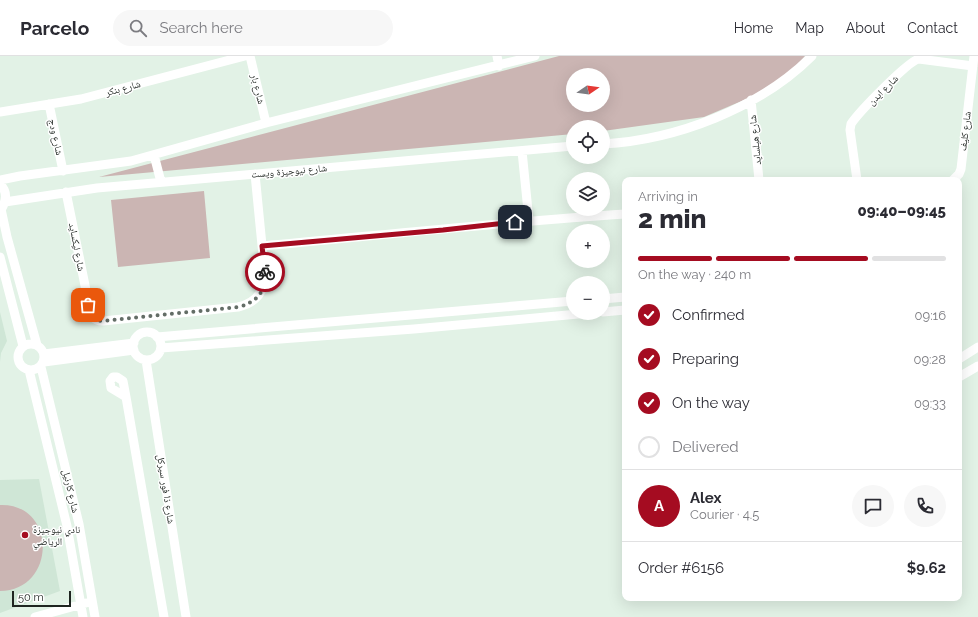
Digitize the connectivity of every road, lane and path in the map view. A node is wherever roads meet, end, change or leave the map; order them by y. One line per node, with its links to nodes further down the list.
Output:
1 (245, 56): 10 (street, شارع بنكر)
2 (250, 56): 12 (street, شارع بار)
3 (497, 56): 7 (street)
4 (535, 56): 7 (street)
5 (812, 56): 9 (street)
6 (974, 56): 8 (street, شارع كليف)
7 (499, 66): 12 (street)
8 (973, 66): 20 (street, شارع ايدن); 21 (street, شارع كليف)
9 (751, 100): 13 (street); 19 (street, شارع هيلسايد)
10 (49, 104): 11 (street, شارع بنكر); 17 (street, شارع ودج)
11 (0, 112)
12 (266, 123): 16 (street)
13 (610, 143)
14 (566, 147): 15 (street, شارع نيوجيزة ويست)
15 (522, 151): 18 (street, شارع نيوجيزة ويست); 28 (street)
16 (154, 155): 17 (street); 23 (street)
17 (63, 171): 22 (street)
18 (256, 174): 23 (street, شارع نيوجيزة ويست); 30 (street, شارع ليكسايد)
19 (759, 177)
20 (857, 177)
21 (956, 177)
22 (0, 180)
23 (161, 182): 25 (street, شارع نيوجيزة ويست)
24 (0, 184): 26 (street)
25 (66, 192): 26 (street, شارع نيوجيزة ويست); 30 (street, شارع ليكسايد)
26 (2, 207): 29 (street)
27 (622, 214): 28 (street)
28 (529, 221): 30 (street)
29 (3, 237): 39 (street)
30 (262, 246)
31 (0, 257): 40 (street)
32 (622, 297): 33 (street)
33 (610, 298)
34 (566, 302): 38 (street)
35 (622, 310): 36 (street)
36 (610, 311)
37 (566, 315): 43 (street)
38 (157, 337): 41 (street); 43 (street)
39 (37, 345): 40 (street); 46 (street)
40 (23, 346): 48 (street)
41 (134, 346): 45 (street); 46 (street)
42 (978, 347): 44 (street)
43 (161, 348): 45 (street)
44 (962, 357)
45 (146, 360): 59 (street, شارع ذا فور سيركل)
46 (43, 361): 48 (street); 51 (street, شارع كارنيل)
47 (978, 366): 49 (street)
48 (29, 370): 52 (street, شارع كارنيل)
49 (962, 375)
50 (126, 397): 58 (street)
51 (79, 524): 52 (street); 53 (street, شارع كارنيل)
52 (67, 526): 54 (street, شارع كارنيل)
53 (93, 602): 54 (street); 57 (street, شارع كارنيل)
54 (81, 604): 55 (street); 56 (street, شارع كارنيل)
55 (35, 617)
56 (83, 617)
57 (95, 617)
58 (164, 617)
59 (186, 617)

